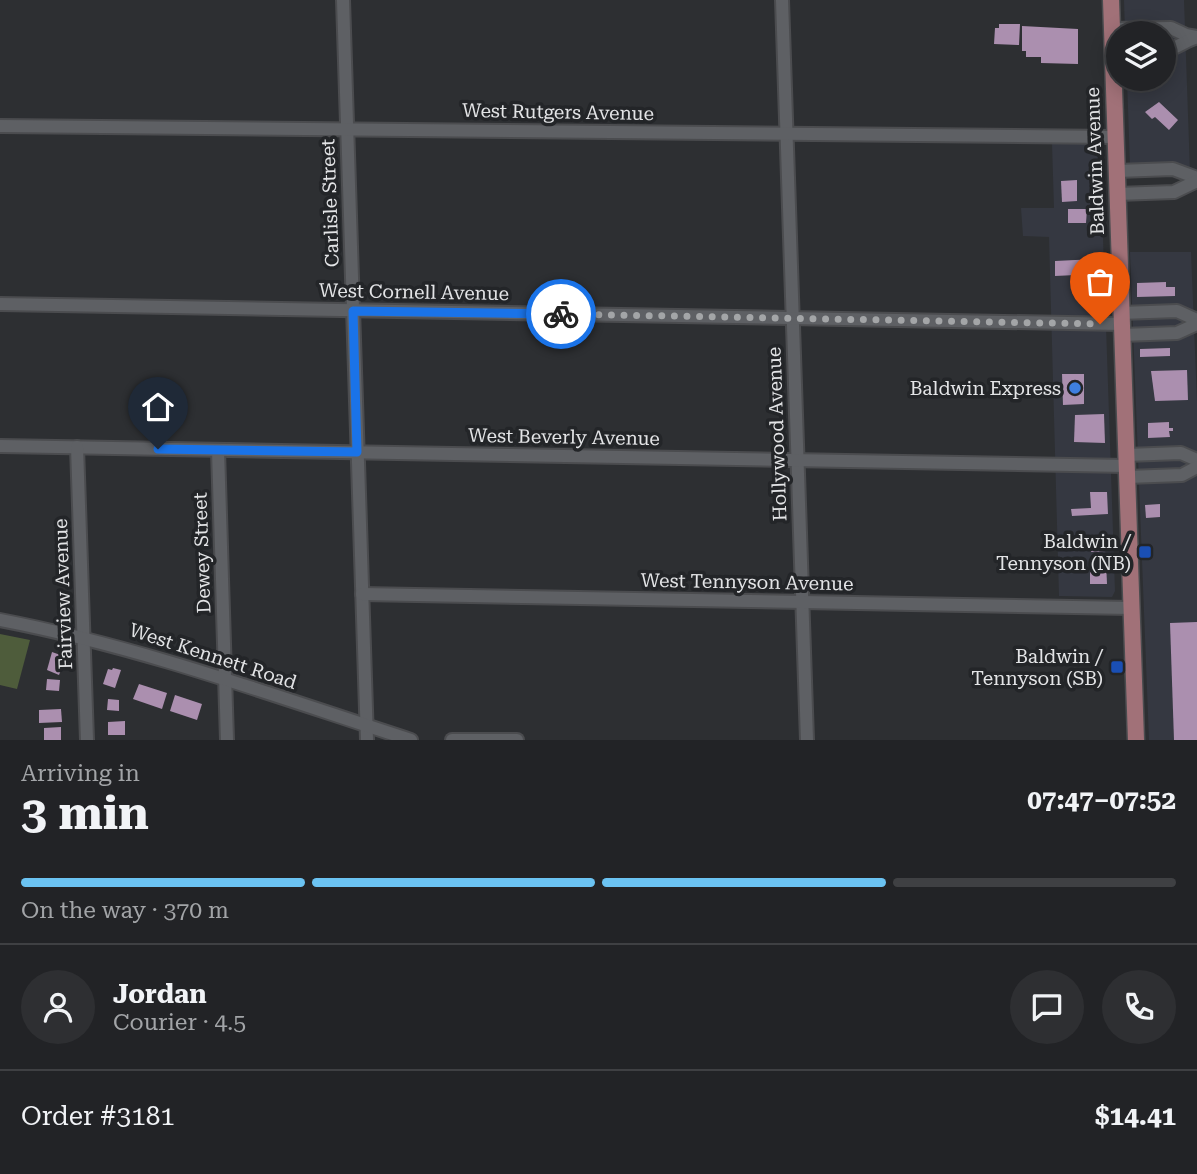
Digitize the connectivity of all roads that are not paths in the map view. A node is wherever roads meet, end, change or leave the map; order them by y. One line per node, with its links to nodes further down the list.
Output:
1 (343, 0): 10 (street, Carlisle Street)
2 (782, 0): 11 (street, Hollywood Avenue)
3 (1111, 0): 4 (main road, Baldwin Avenue)
4 (1112, 21)
5 (1176, 30): 6 (street)
6 (1197, 37): 7 (street)
7 (1176, 46)
8 (1116, 91): 12 (main road, Baldwin Avenue)
9 (0, 126): 10 (street, West Rutgers Avenue)
10 (347, 129): 11 (street, West Rutgers Avenue); 17 (street, Carlisle Street)
11 (787, 134): 12 (street, West Rutgers Avenue); 18 (street, Hollywood Avenue)
12 (1116, 137): 13 (main road, Baldwin Avenue)
13 (1117, 171): 14 (street); 15 (main road, Baldwin Avenue)
14 (1197, 179): 15 (street)
15 (1117, 194): 20 (main road, Baldwin Avenue)
16 (0, 304): 17 (street, West Cornell Avenue)
17 (353, 311): 18 (street, West Cornell Avenue); 24 (street, Carlisle Street)
18 (793, 318): 20 (street, West Cornell Avenue); 25 (street, Hollywood Avenue)
19 (1197, 322): 20 (street); 20 (street)
20 (1122, 324): 27 (main road, Baldwin Avenue)
21 (0, 446): 22 (street, West Beverly Avenue)
22 (77, 447): 23 (street, West Beverly Avenue); 33 (street, Fairview Avenue)
23 (218, 450): 24 (street, West Beverly Avenue); 34 (street, Dewey Street)
24 (357, 452): 25 (street, West Beverly Avenue); 29 (street, Carlisle Street)
25 (797, 460): 27 (street, West Beverly Avenue); 30 (street, Hollywood Avenue)
26 (1197, 460): 27 (street)
27 (1127, 466): 28 (street); 31 (main road, Baldwin Avenue)
28 (1197, 467)
29 (362, 594): 30 (street, West Tennyson Avenue); 35 (street, Carlisle Street)
30 (802, 602): 31 (street, West Tennyson Avenue); 42 (street, Hollywood Avenue)
31 (1131, 608): 43 (main road, Baldwin Avenue)
32 (0, 620): 33 (street, West Kennett Road)
33 (83, 637): 34 (street, West Kennett Road); 36 (street, Fairview Avenue)
34 (225, 680): 35 (street, West Kennett Road); 37 (street, Dewey Street)
35 (366, 726): 38 (street, Carlisle Street); 39 (street, West Kennett Road)
36 (87, 740)
37 (227, 740)
38 (367, 740)
39 (411, 740)
40 (452, 740): 41 (street)
41 (517, 740)
42 (807, 740)
43 (1136, 740)

